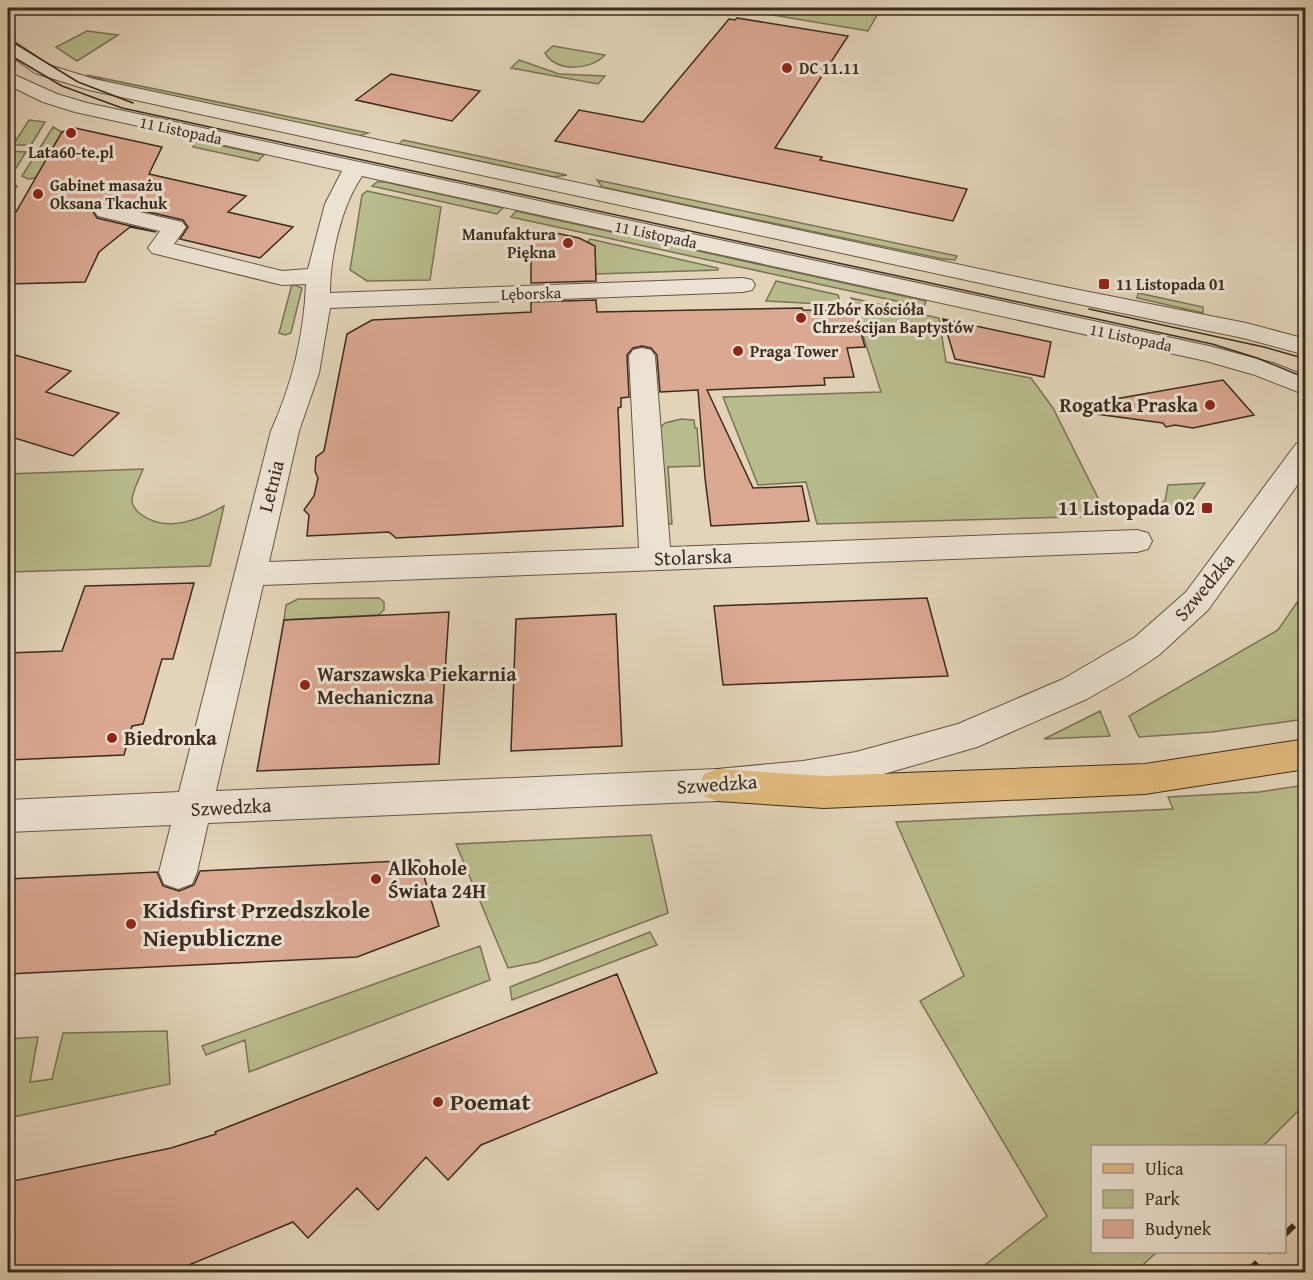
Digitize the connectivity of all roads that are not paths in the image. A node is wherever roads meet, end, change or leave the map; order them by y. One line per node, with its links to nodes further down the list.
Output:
1 (8, 46): 2 (street, 11 Listopada)
2 (42, 69): 4 (street); 9 (street, 11 Listopada)
3 (8, 78): 4 (street, 11 Listopada)
4 (139, 122): 5 (street, 11 Listopada)
5 (356, 168): 8 (street, Letnia); 11 (street, 11 Listopada)
6 (106, 210): 8 (street, Lęborska)
7 (743, 285): 8 (street, Lęborska)
8 (318, 289): 15 (street, Letnia)
9 (1305, 347)
10 (642, 356): 14 (street)
11 (1305, 386)
12 (1305, 451): 17 (street, Szwedzka)
13 (1137, 541): 14 (street, Stolarska)
14 (655, 559): 15 (street, Stolarska)
15 (250, 574): 18 (street, Letnia)
16 (1305, 754): 17 (main road)
17 (717, 785): 18 (street, Szwedzka)
18 (194, 809): 19 (street, Szwedzka); 20 (street, Letnia)
19 (8, 816)
20 (178, 872)

